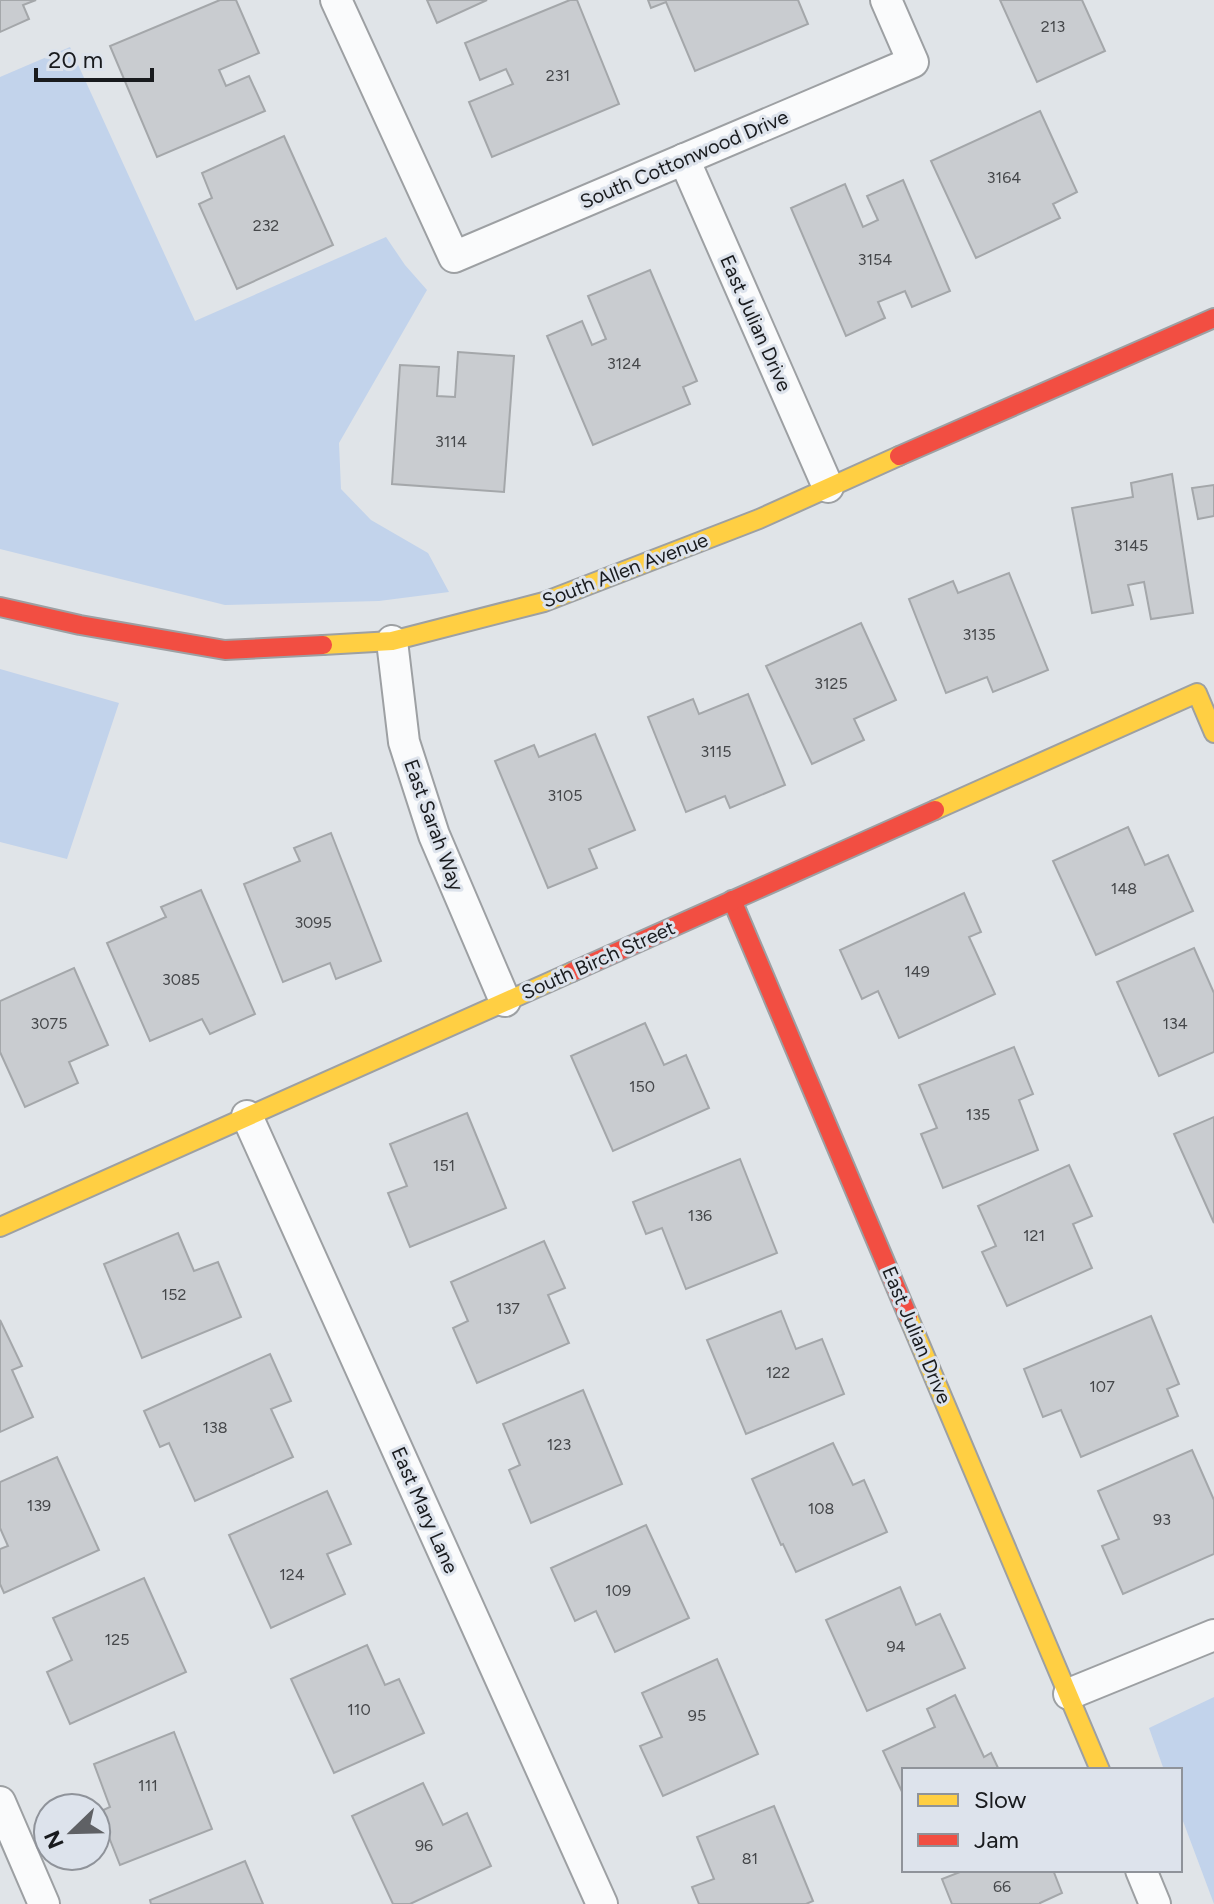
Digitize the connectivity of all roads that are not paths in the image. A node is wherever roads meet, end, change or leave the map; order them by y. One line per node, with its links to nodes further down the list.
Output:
1 (336, 0): 3 (street, South Cottonwood Drive)
2 (886, 0): 3 (street, South Cottonwood Drive)
3 (684, 159): 5 (street, East Julian Drive)
4 (1214, 318): 5 (street, South Allen Avenue)
5 (828, 487): 7 (street, South Allen Avenue)
6 (0, 607): 7 (street, South Allen Avenue)
7 (392, 641): 10 (street, East Sarah Way)
8 (1214, 733): 9 (street, South Birch Street)
9 (732, 900): 10 (street, South Birch Street); 14 (street, East Julian Drive)
10 (505, 1001): 11 (street, South Birch Street)
11 (247, 1116): 12 (street, South Birch Street); 19 (street, East Mary Lane)
12 (0, 1227)
13 (1214, 1635): 14 (street)
14 (1069, 1694): 15 (street, East Julian Drive)
15 (1099, 1768)
16 (0, 1802): 18 (street)
17 (1142, 1872): 20 (street)
18 (44, 1904)
19 (602, 1904)
20 (1155, 1904)

